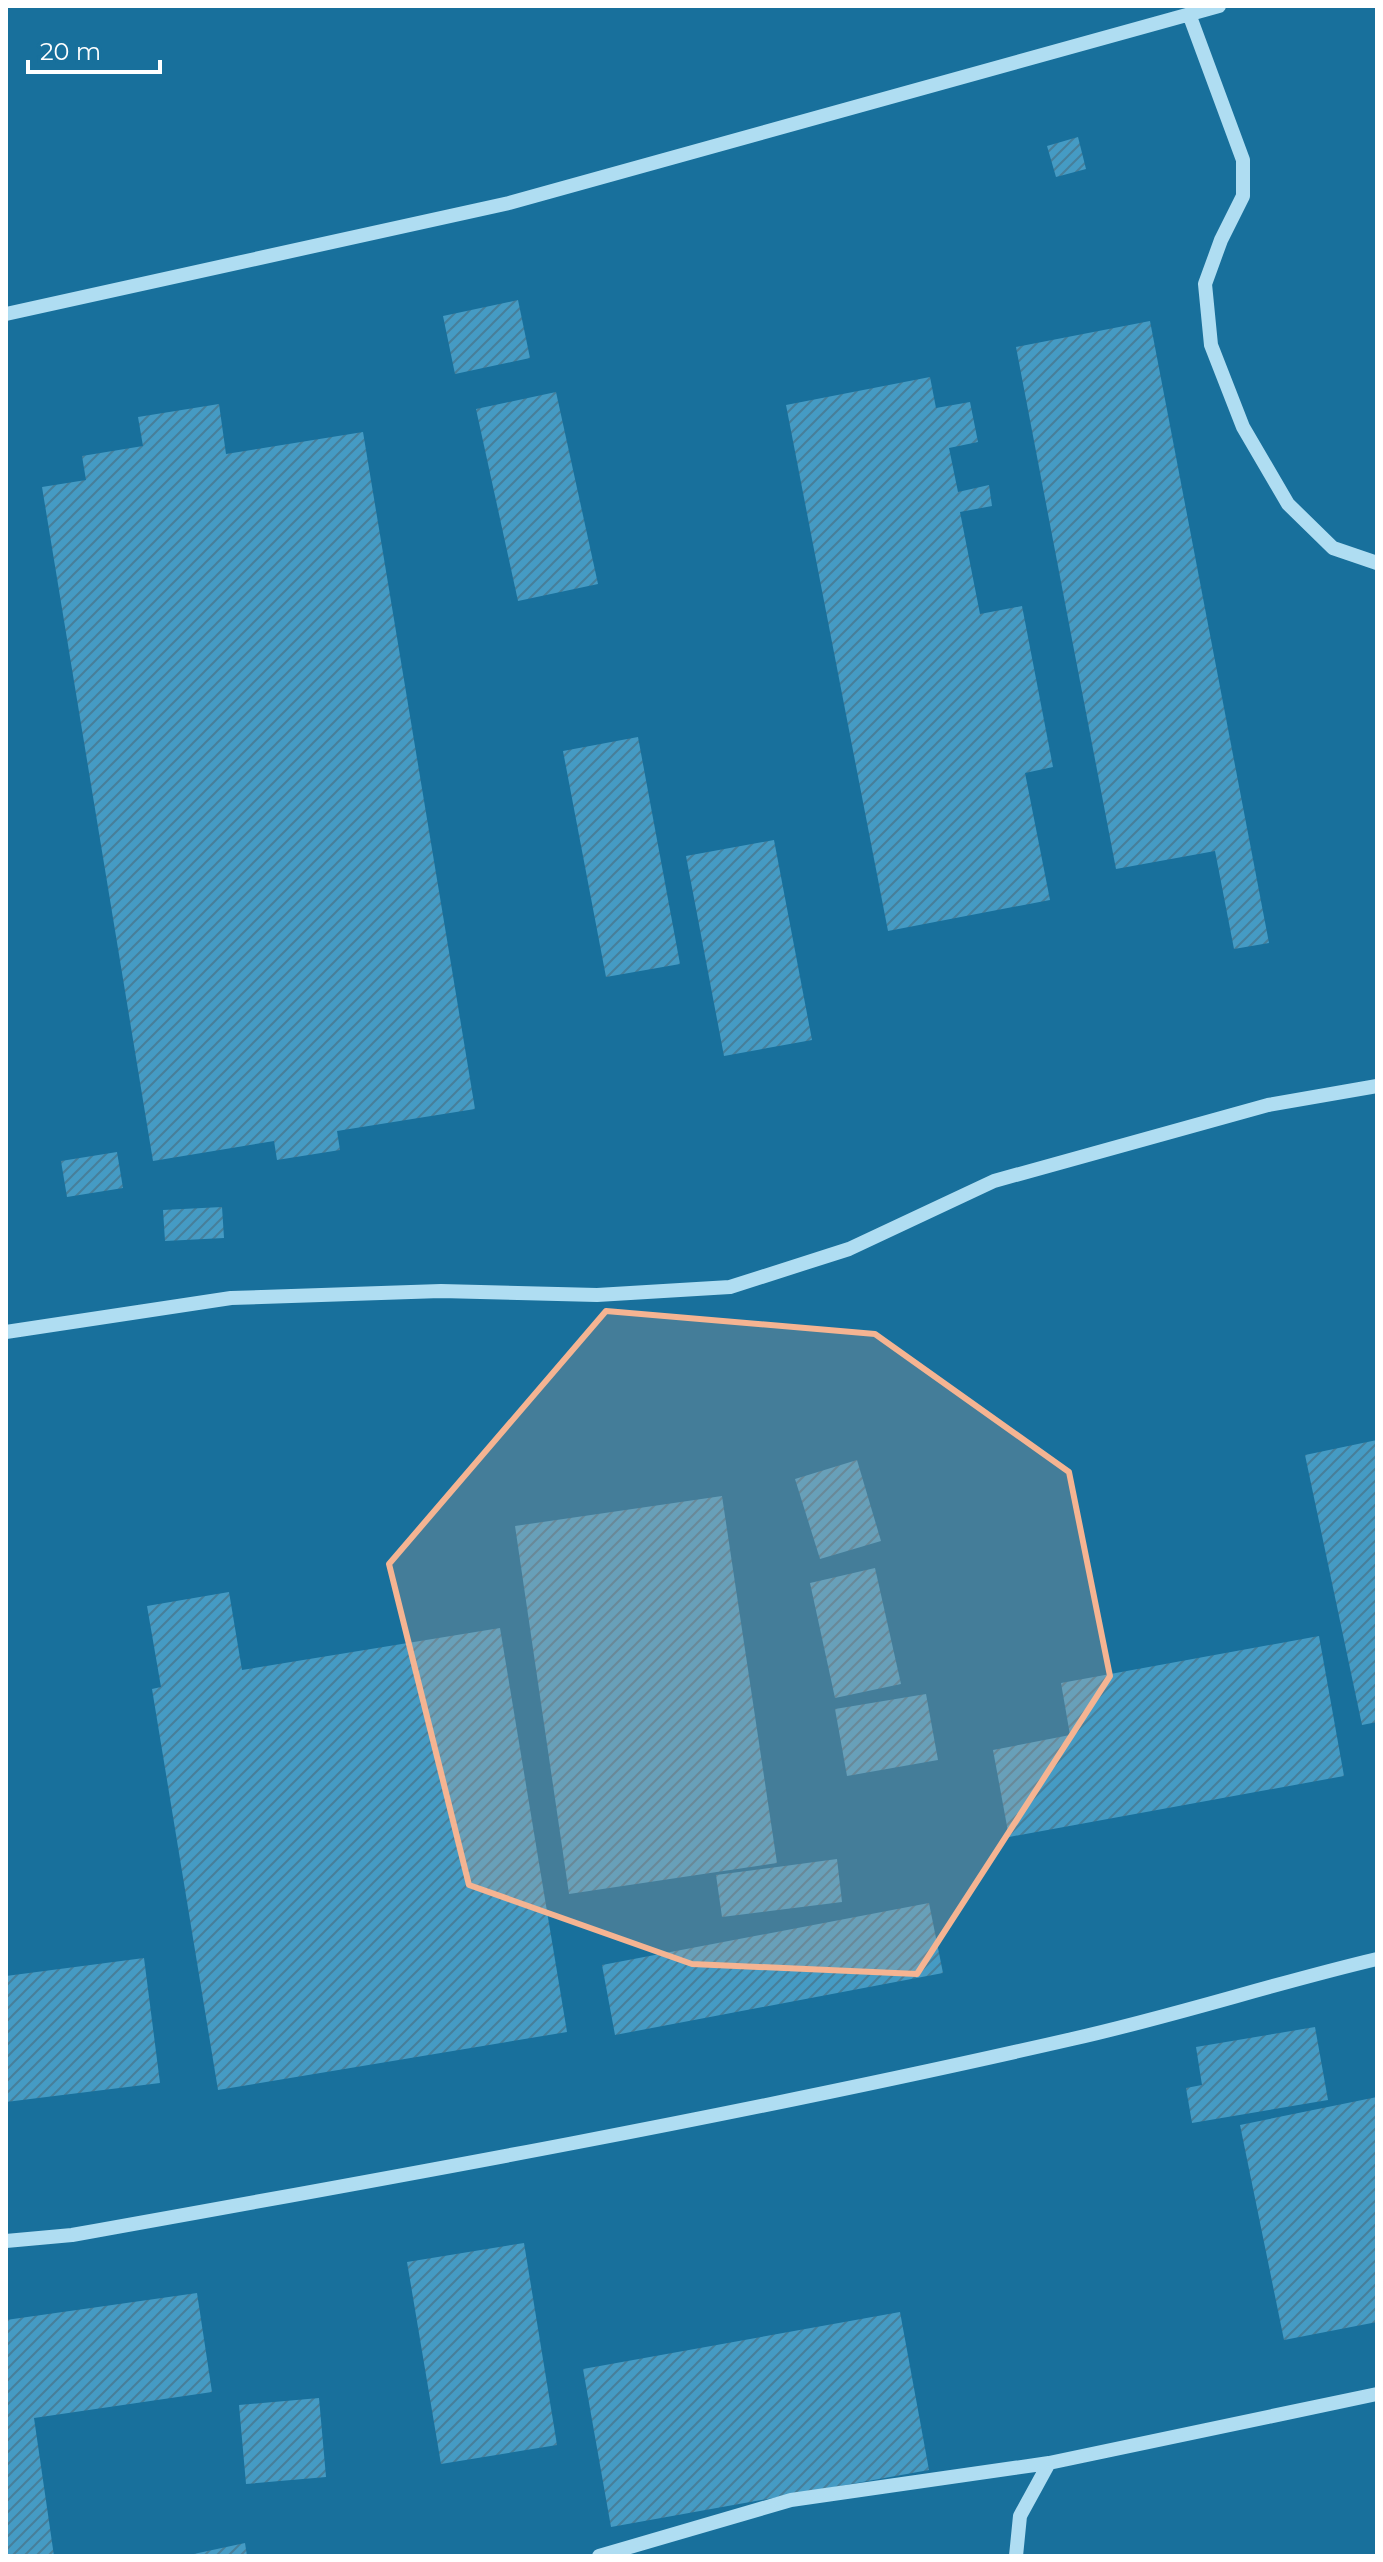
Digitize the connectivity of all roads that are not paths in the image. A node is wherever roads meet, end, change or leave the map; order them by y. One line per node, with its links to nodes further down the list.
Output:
1 (1219, 6): 2 (lane)
2 (1189, 14): 3 (lane); 4 (lane)
3 (6, 314)
4 (1377, 563)
5 (1377, 1086): 6 (lane)
6 (6, 1332)
7 (1377, 1959): 8 (lane)
8 (6, 2241)
9 (1377, 2394): 10 (lane)
10 (1049, 2463): 11 (lane); 12 (lane)
11 (599, 2556)
12 (1016, 2556)

